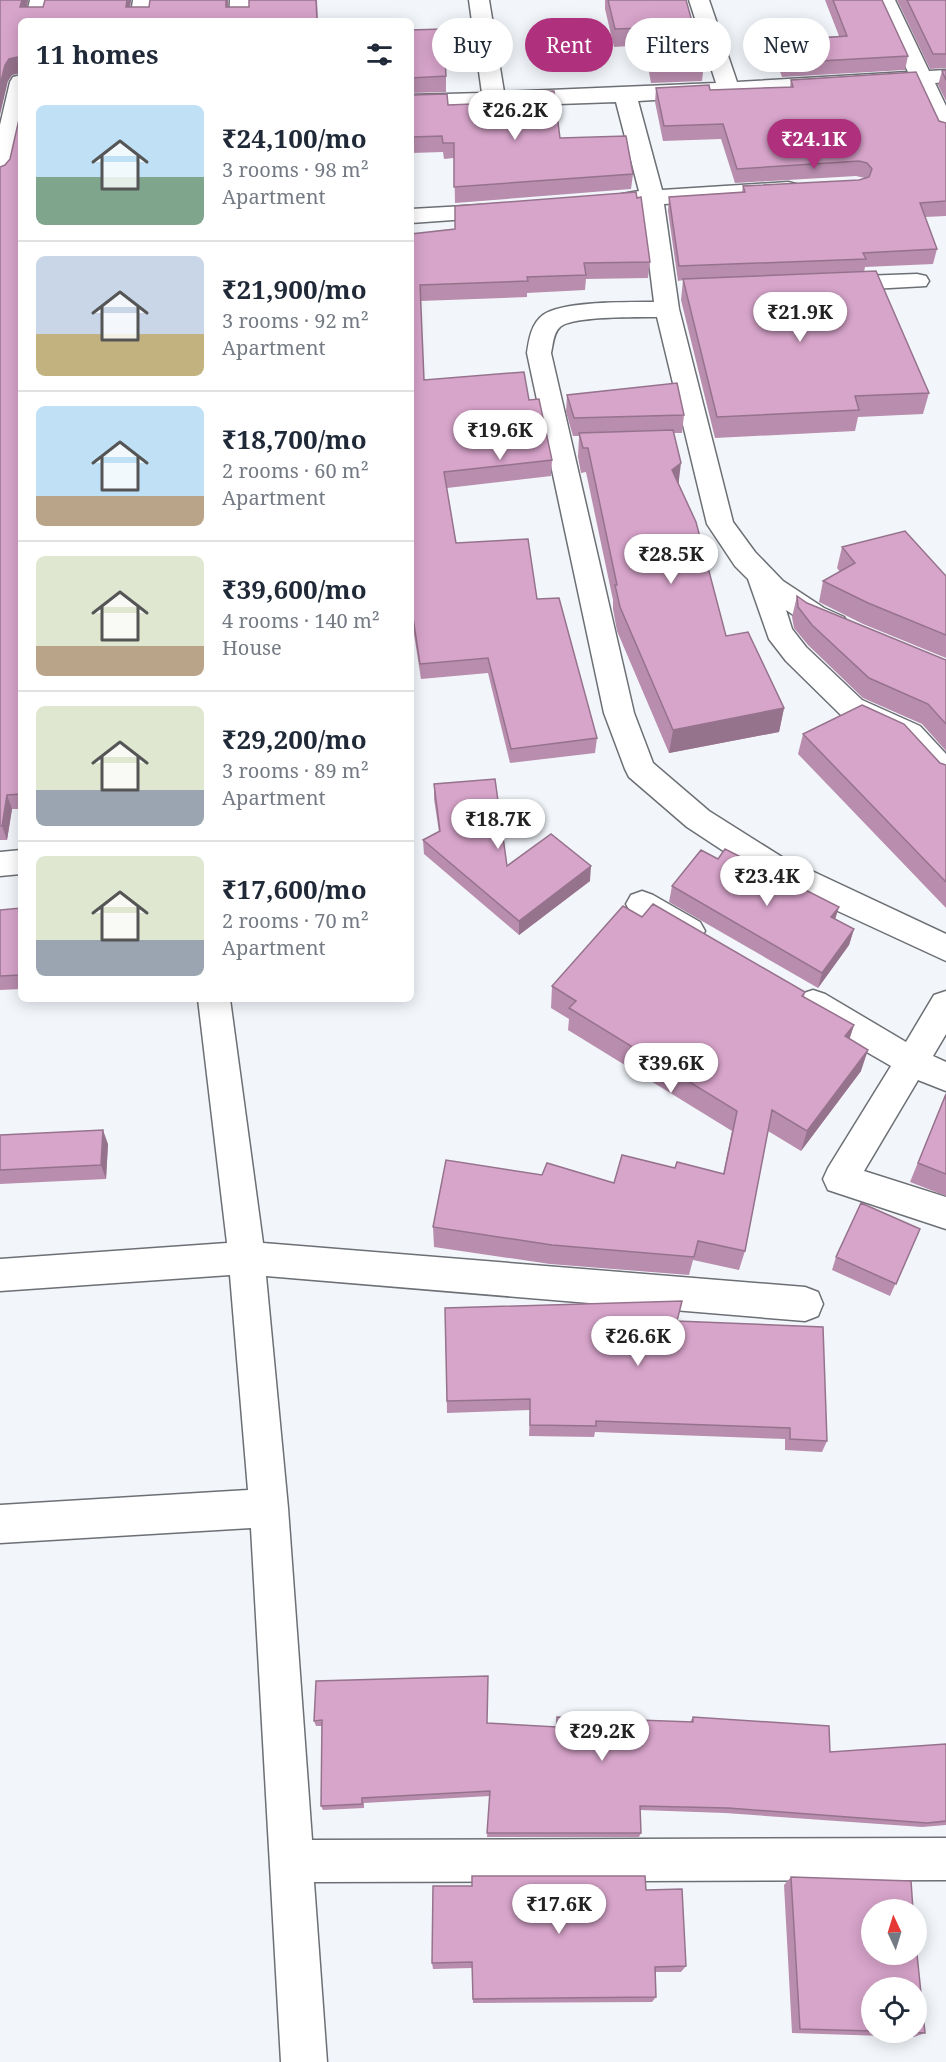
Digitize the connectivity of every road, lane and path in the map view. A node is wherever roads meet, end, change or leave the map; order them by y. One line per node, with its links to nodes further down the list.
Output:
1 (40, 0): 7 (street)
2 (143, 0): 8 (street)
3 (240, 0): 9 (street)
4 (479, 0): 15 (street)
5 (699, 0): 12 (street)
6 (885, 0): 11 (street)
7 (36, 18)
8 (140, 18)
9 (239, 18)
10 (946, 76): 11 (street)
11 (923, 77): 12 (street); 17 (street)
12 (729, 89): 14 (street)
13 (18, 95): 18 (street)
14 (625, 95): 15 (street); 20 (street)
15 (494, 100): 16 (street)
16 (414, 102)
17 (946, 129)
18 (0, 174)
19 (812, 187): 20 (street)
20 (652, 197): 21 (street); 26 (street)
21 (605, 202)
22 (521, 209): 23 (street)
23 (414, 216)
24 (917, 280): 25 (street)
25 (814, 285)
26 (673, 297): 27 (street); 34 (street)
27 (761, 576): 28 (street); 29 (street)
28 (857, 633)
29 (946, 772)
30 (18, 862): 31 (street)
31 (0, 864)
32 (642, 904): 33 (street)
33 (714, 947)
34 (946, 948)
35 (787, 989): 38 (street)
36 (214, 1002): 41 (street)
37 (946, 1005): 38 (street)
38 (910, 1061): 39 (street); 40 (street)
39 (946, 1077)
40 (946, 1214)
41 (247, 1258): 42 (street); 43 (street); 44 (street)
42 (0, 1275)
43 (805, 1304)
44 (269, 1508): 45 (street); 47 (street)
45 (0, 1524)
46 (946, 1859): 47 (street)
47 (291, 1861): 48 (street)
48 (304, 2062)

